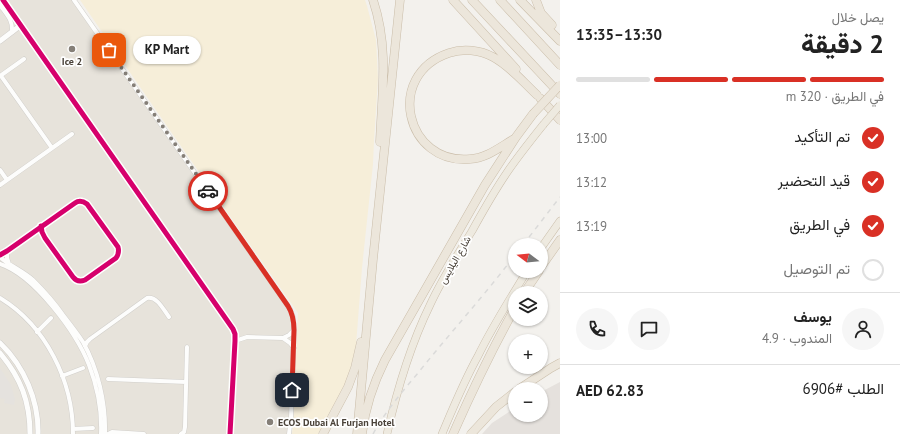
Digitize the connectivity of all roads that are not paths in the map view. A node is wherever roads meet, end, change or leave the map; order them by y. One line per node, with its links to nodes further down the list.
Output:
1 (3, 0): 11 (street)
2 (74, 0): 47 (street)
3 (373, 0): 27 (highway)
4 (400, 0): 27 (highway)
5 (453, 0): 21 (highway)
6 (472, 0): 20 (highway)
7 (500, 0): 17 (highway)
8 (520, 0): 15 (highway)
9 (536, 0): 13 (highway)
10 (0, 5): 12 (street)
11 (21, 25): 12 (street); 50 (street)
12 (12, 32): 14 (street)
13 (560, 35)
14 (0, 40)
15 (560, 41)
16 (24, 59): 18 (street)
17 (560, 65)
18 (0, 76): 26 (street)
19 (560, 85): 25 (highway, bridge)
20 (560, 94)
21 (537, 95): 23 (highway); 25 (highway)
22 (560, 105): 84 (highway, شارع اليلايس, bridge)
23 (560, 120)
24 (72, 134): 26 (street)
25 (516, 137): 83 (highway)
26 (52, 148): 29 (street)
27 (383, 163): 48 (highway)
28 (0, 170): 29 (street)
29 (7, 180): 30 (street)
30 (0, 185)
31 (560, 221): 35 (highway)
32 (41, 226): 33 (street); 34 (street); 34 (street)
33 (31, 234): 34 (street); 37 (street)
34 (45, 238)
35 (548, 238)
36 (560, 240): 39 (highway)
37 (8, 251): 38 (street); 41 (street)
38 (0, 256): 41 (street)
39 (548, 258)
40 (0, 264): 75 (street)
41 (10, 264): 52 (street)
42 (523, 278): 85 (highway)
43 (0, 298): 49 (street)
44 (169, 317): 54 (street)
45 (52, 318): 49 (street)
46 (508, 321): 86 (highway)
47 (294, 330): 53 (street); 59 (street)
48 (366, 330): 81 (highway); 82 (highway)
49 (38, 332): 65 (street)
50 (234, 332): 51 (street); 55 (street)
51 (246, 337): 53 (street); 55 (street)
52 (80, 338): 54 (street); 57 (street)
53 (283, 338): 59 (street)
54 (90, 339): 57 (street)
55 (235, 341): 79 (street)
56 (0, 343): 73 (street)
57 (85, 346): 76 (street)
58 (187, 347): 67 (street)
59 (294, 348): 80 (street)
60 (0, 353): 72 (street)
61 (560, 363): 63 (highway)
62 (82, 368): 65 (street)
63 (551, 368): 64 (highway); 68 (highway)
64 (560, 369)
65 (62, 376): 71 (street)
66 (108, 379): 67 (street)
67 (186, 382): 78 (street)
68 (530, 382)
69 (508, 398): 87 (highway)
70 (94, 428): 71 (street)
71 (73, 429): 74 (street)
72 (30, 434)
73 (38, 434)
74 (73, 434)
75 (101, 434)
76 (108, 434): 77 (street)
77 (144, 434)
78 (181, 434)
79 (230, 434)
80 (289, 434)
81 (323, 434)
82 (357, 434)
83 (362, 434)
84 (387, 434)
85 (442, 434)
86 (453, 434)
87 (471, 434)

